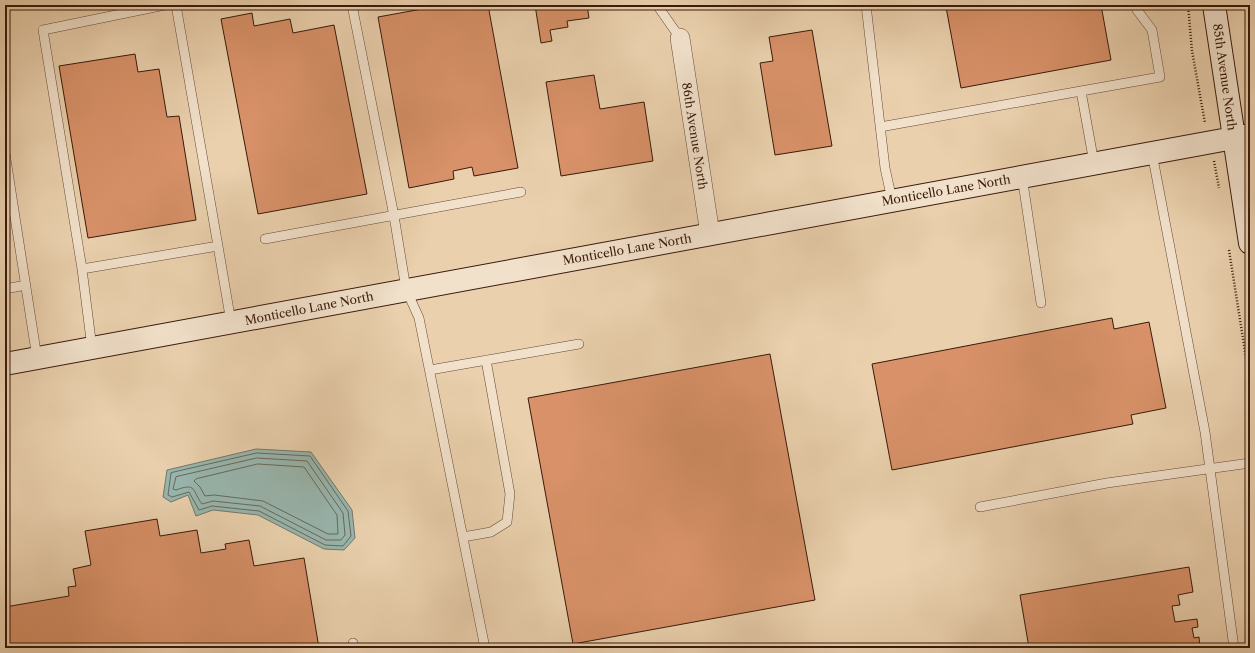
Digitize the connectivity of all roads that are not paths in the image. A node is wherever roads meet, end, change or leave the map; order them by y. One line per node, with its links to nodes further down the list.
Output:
1 (165, 5): 23 (lane)
2 (176, 5): 22 (lane)
3 (352, 5): 18 (lane)
4 (657, 5): 8 (lane)
5 (866, 5): 10 (lane)
6 (1214, 5): 11 (street, 85th Avenue North)
7 (1137, 10): 9 (lane)
8 (680, 38): 19 (street, 86th Avenue North)
9 (1081, 91): 10 (lane); 14 (lane)
10 (880, 127): 17 (lane)
11 (1242, 137): 13 (street, Monticello Lane North); 21 (street, 85th Avenue North)
12 (5, 153): 24 (lane)
13 (1152, 153): 14 (street, Monticello Lane North); 36 (lane)
14 (1094, 163): 15 (street, Monticello Lane North)
15 (1022, 176): 17 (street, Monticello Lane North); 27 (lane)
16 (520, 192): 18 (lane)
17 (892, 200): 19 (street, Monticello Lane North)
18 (394, 216): 20 (lane); 26 (lane)
19 (710, 234): 26 (street, Monticello Lane North)
20 (265, 239)
21 (1250, 243)
22 (218, 246): 23 (lane); 28 (lane)
23 (82, 269): 30 (lane)
24 (26, 285): 25 (lane); 31 (lane)
25 (5, 289)
26 (406, 290): 28 (street, Monticello Lane North); 34 (lane)
27 (1040, 303)
28 (231, 322): 30 (street, Monticello Lane North)
29 (579, 344): 32 (lane)
30 (92, 348): 31 (street, Monticello Lane North)
31 (37, 358): 33 (street, Monticello Lane North)
32 (486, 360): 34 (lane); 38 (lane)
33 (5, 364)
34 (430, 370): 38 (lane)
35 (1250, 463): 36 (lane)
36 (1210, 468): 37 (lane); 40 (lane)
37 (980, 507)
38 (463, 537): 39 (lane)
39 (485, 648)
40 (1234, 648)

